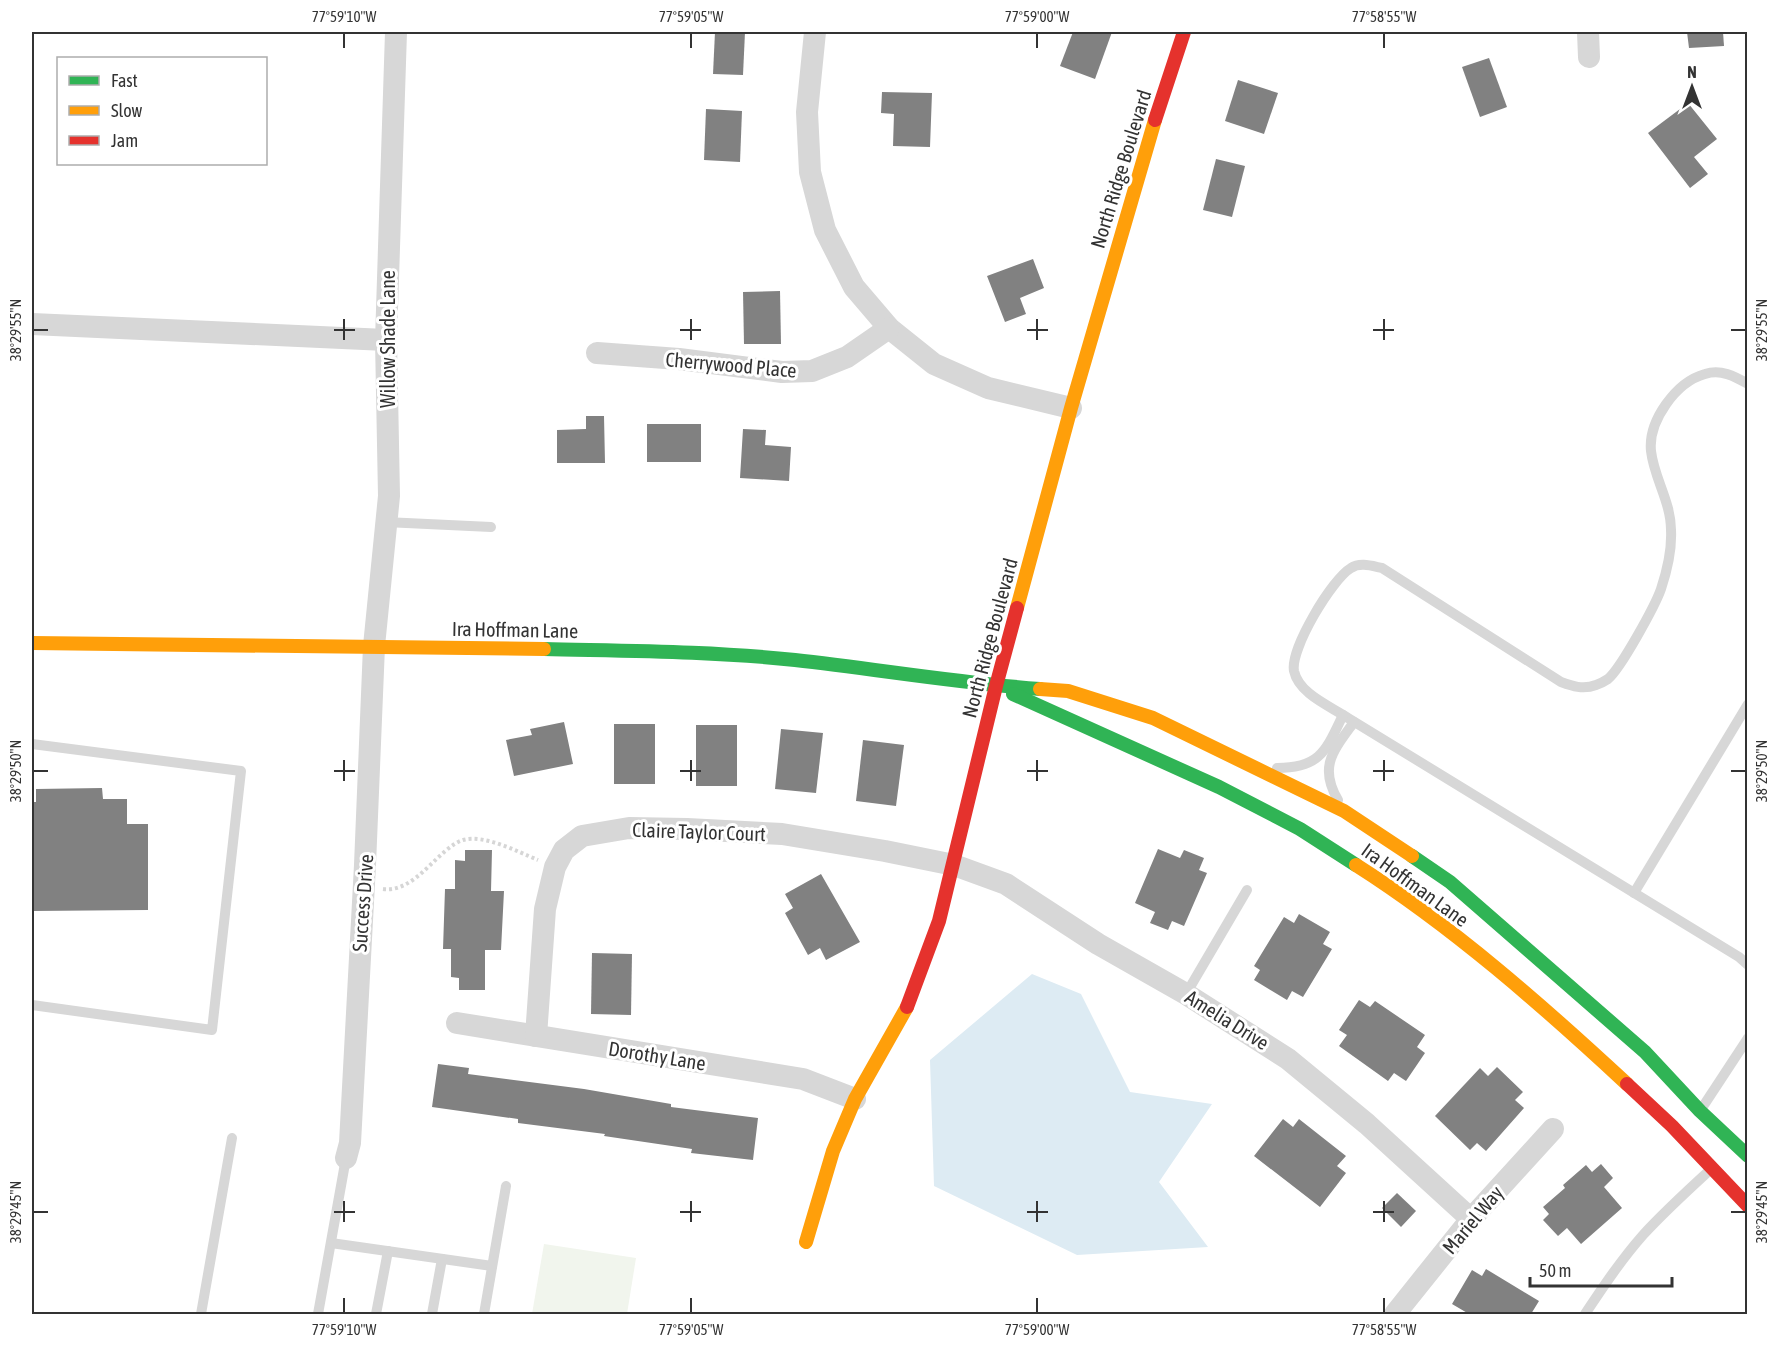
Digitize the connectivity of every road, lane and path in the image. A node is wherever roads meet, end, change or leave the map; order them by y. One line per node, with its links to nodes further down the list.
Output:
1 (396, 32): 8 (street, Willow Shade Lane)
2 (814, 32): 7 (street)
3 (1184, 32): 11 (main road, North Ridge Boulevard)
4 (1588, 32): 5 (street)
5 (1589, 57)
6 (32, 324): 8 (street)
7 (889, 328): 9 (street, Cherrywood Place); 11 (street)
8 (386, 340): 12 (street, Willow Shade Lane)
9 (597, 353)
10 (1748, 384): 18 (lane)
11 (1071, 408): 16 (main road, North Ridge Boulevard)
12 (385, 522): 13 (lane); 15 (street, Willow Shade Lane)
13 (491, 527)
14 (32, 643): 15 (main road, Ira Hoffman Lane)
15 (374, 646): 16 (main road, Ira Hoffman Lane); 25 (street, Success Drive)
16 (996, 686): 21 (main road, Ira Hoffman Lane); 23 (main road, North Ridge Boulevard); 35 (main road, Ira Hoffman Lane)
17 (1748, 704): 27 (lane)
18 (1343, 715): 19 (lane); 21 (lane)
19 (1353, 722): 22 (lane); 27 (lane)
20 (32, 744): 30 (lane)
21 (1260, 770): 22 (main road, Ira Hoffman Lane)
22 (1344, 810): 35 (main road, Ira Hoffman Lane)
23 (954, 865): 24 (street, Claire Taylor Court); 29 (street, Amelia Drive); 34 (main road, North Ridge Boulevard)
24 (555, 867): 25 (path); 32 (street, Claire Taylor Court)
25 (364, 887): 39 (street, Success Drive)
26 (1247, 890): 29 (lane)
27 (1634, 893): 28 (lane)
28 (1748, 965)
29 (1186, 994): 43 (street, Amelia Drive)
30 (32, 1005)
31 (457, 1023): 32 (street, Dorothy Lane)
32 (536, 1036): 34 (street, Dorothy Lane)
33 (1748, 1038): 35 (lane)
34 (855, 1099): 45 (main road, North Ridge Boulevard)
35 (1689, 1121): 38 (main road, Ira Hoffman Lane); 40 (main road, Ira Hoffman Lane)
36 (1553, 1129): 43 (street, Mariel Way)
37 (232, 1138): 49 (lane)
38 (1748, 1156)
39 (346, 1158): 44 (lane)
40 (1712, 1168): 42 (main road, Ira Hoffman Lane); 55 (lane)
41 (506, 1186): 48 (lane)
42 (1748, 1206)
43 (1472, 1219): 54 (street, Mariel Way)
44 (331, 1242): 46 (lane); 50 (lane)
45 (806, 1242)
46 (388, 1251): 47 (lane); 51 (lane)
47 (442, 1259): 48 (lane); 52 (lane)
48 (492, 1266): 53 (lane)
49 (201, 1314)
50 (318, 1314)
51 (376, 1314)
52 (432, 1314)
53 (484, 1314)
54 (1395, 1314)
55 (1585, 1314)

